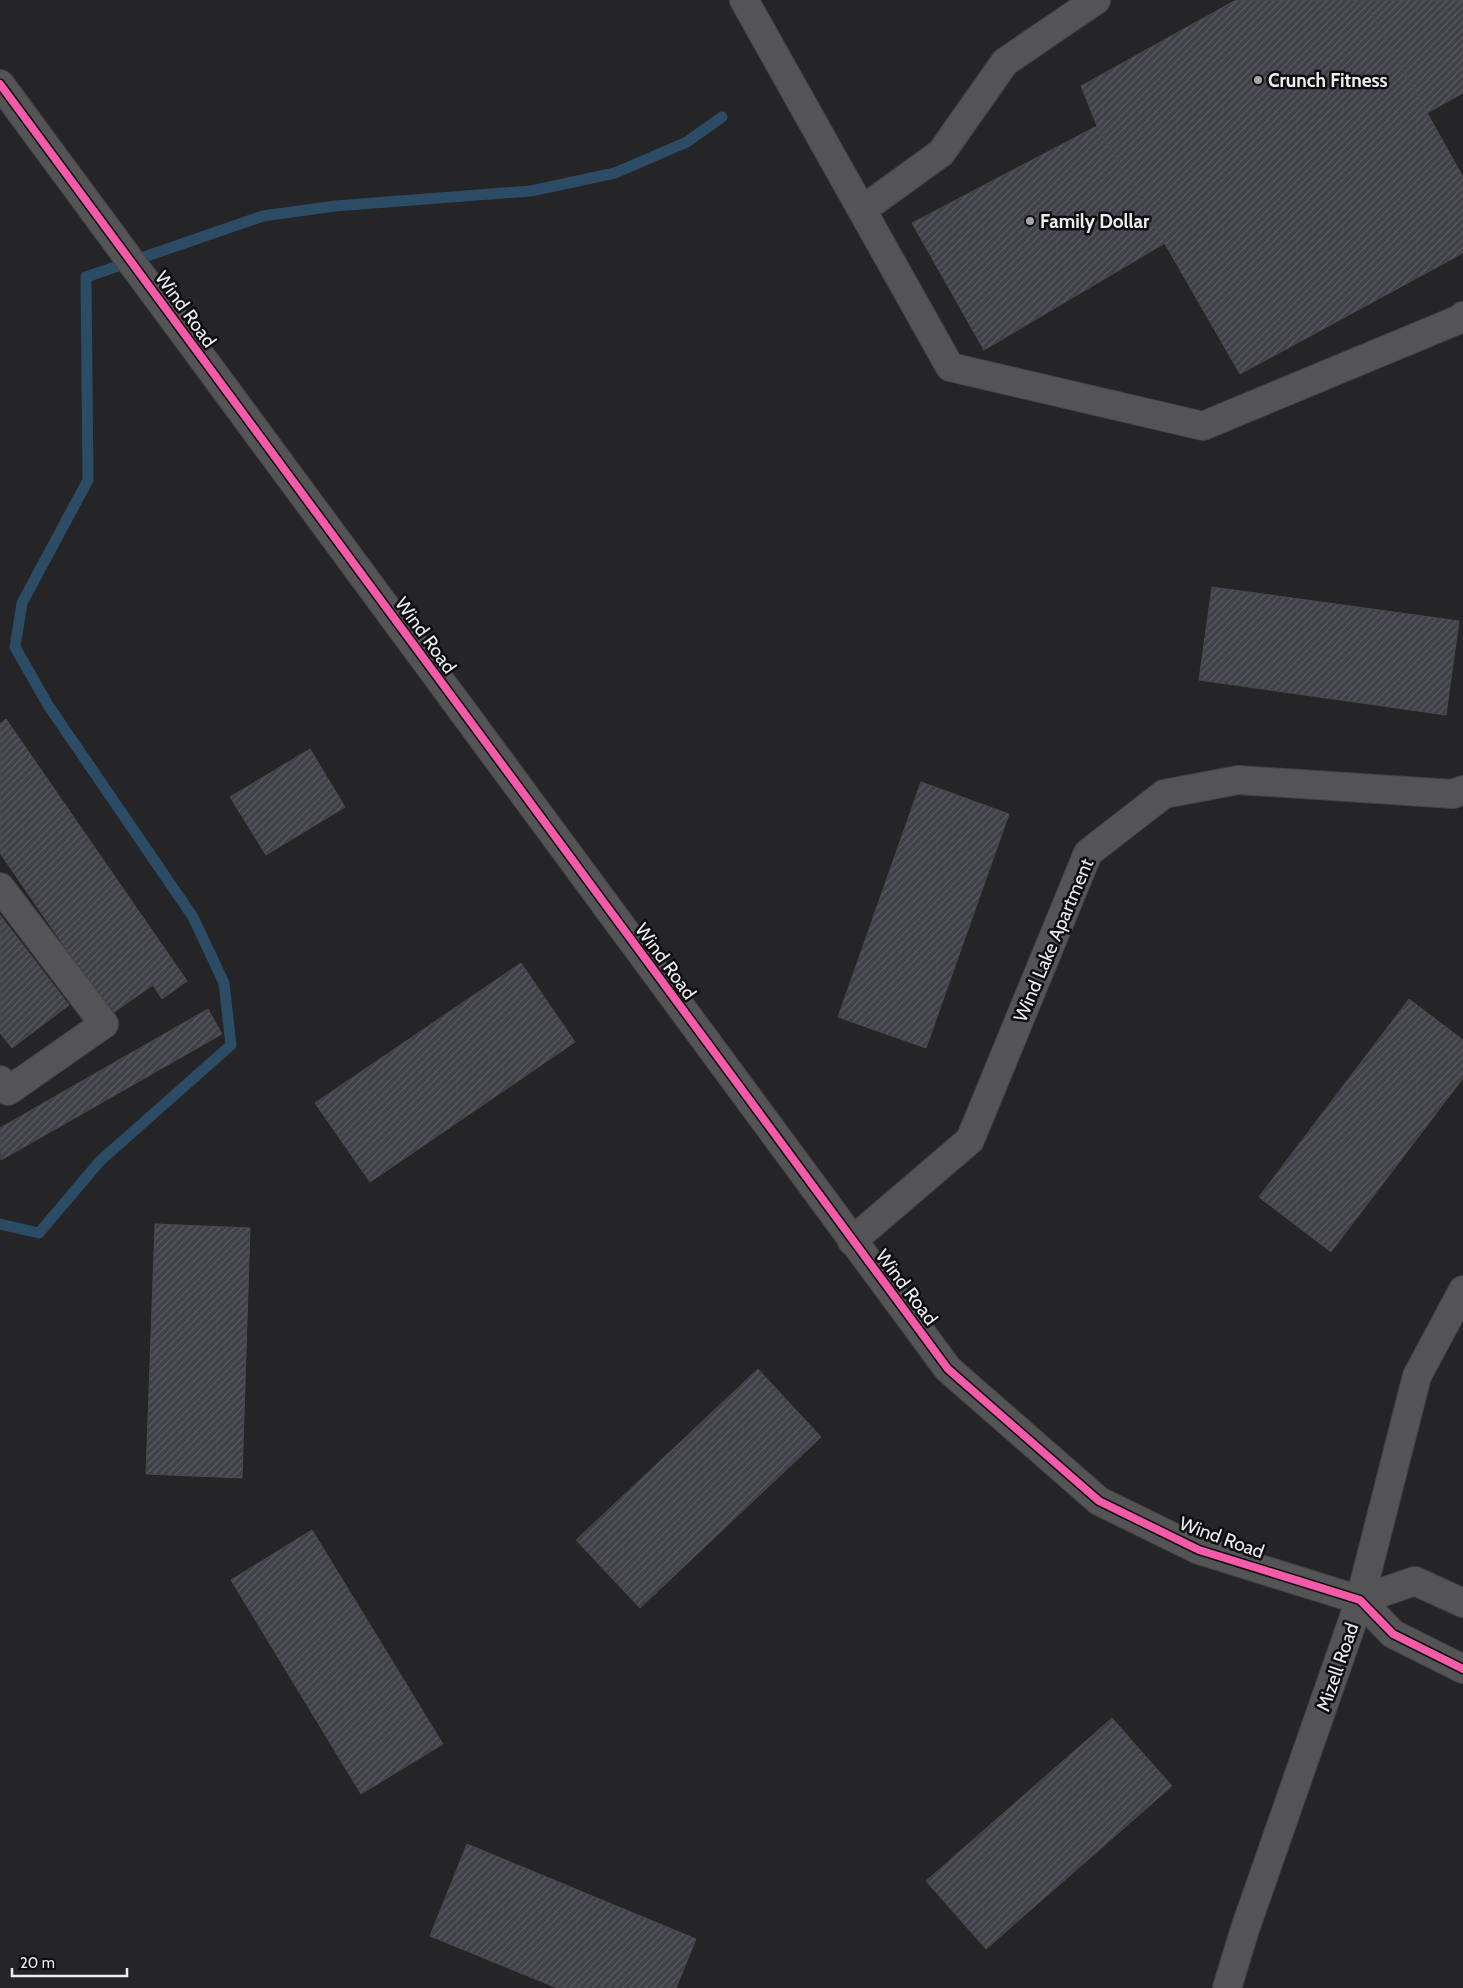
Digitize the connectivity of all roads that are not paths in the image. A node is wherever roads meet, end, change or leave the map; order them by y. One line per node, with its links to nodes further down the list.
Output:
1 (744, 0): 4 (street)
2 (1096, 0): 4 (street)
3 (0, 84): 9 (street, Wind Road)
4 (862, 210): 5 (street)
5 (1463, 316)
6 (1463, 790): 9 (street, Wind Lake Apartment)
7 (0, 887): 8 (street)
8 (0, 1080)
9 (852, 1241): 11 (street, Wind Road)
10 (1463, 1290): 11 (street, Mizell Road)
11 (1360, 1600): 12 (street); 13 (street, Wind Road); 14 (street, Mizell Road)
12 (1463, 1603)
13 (1463, 1669)
14 (1227, 1988)

